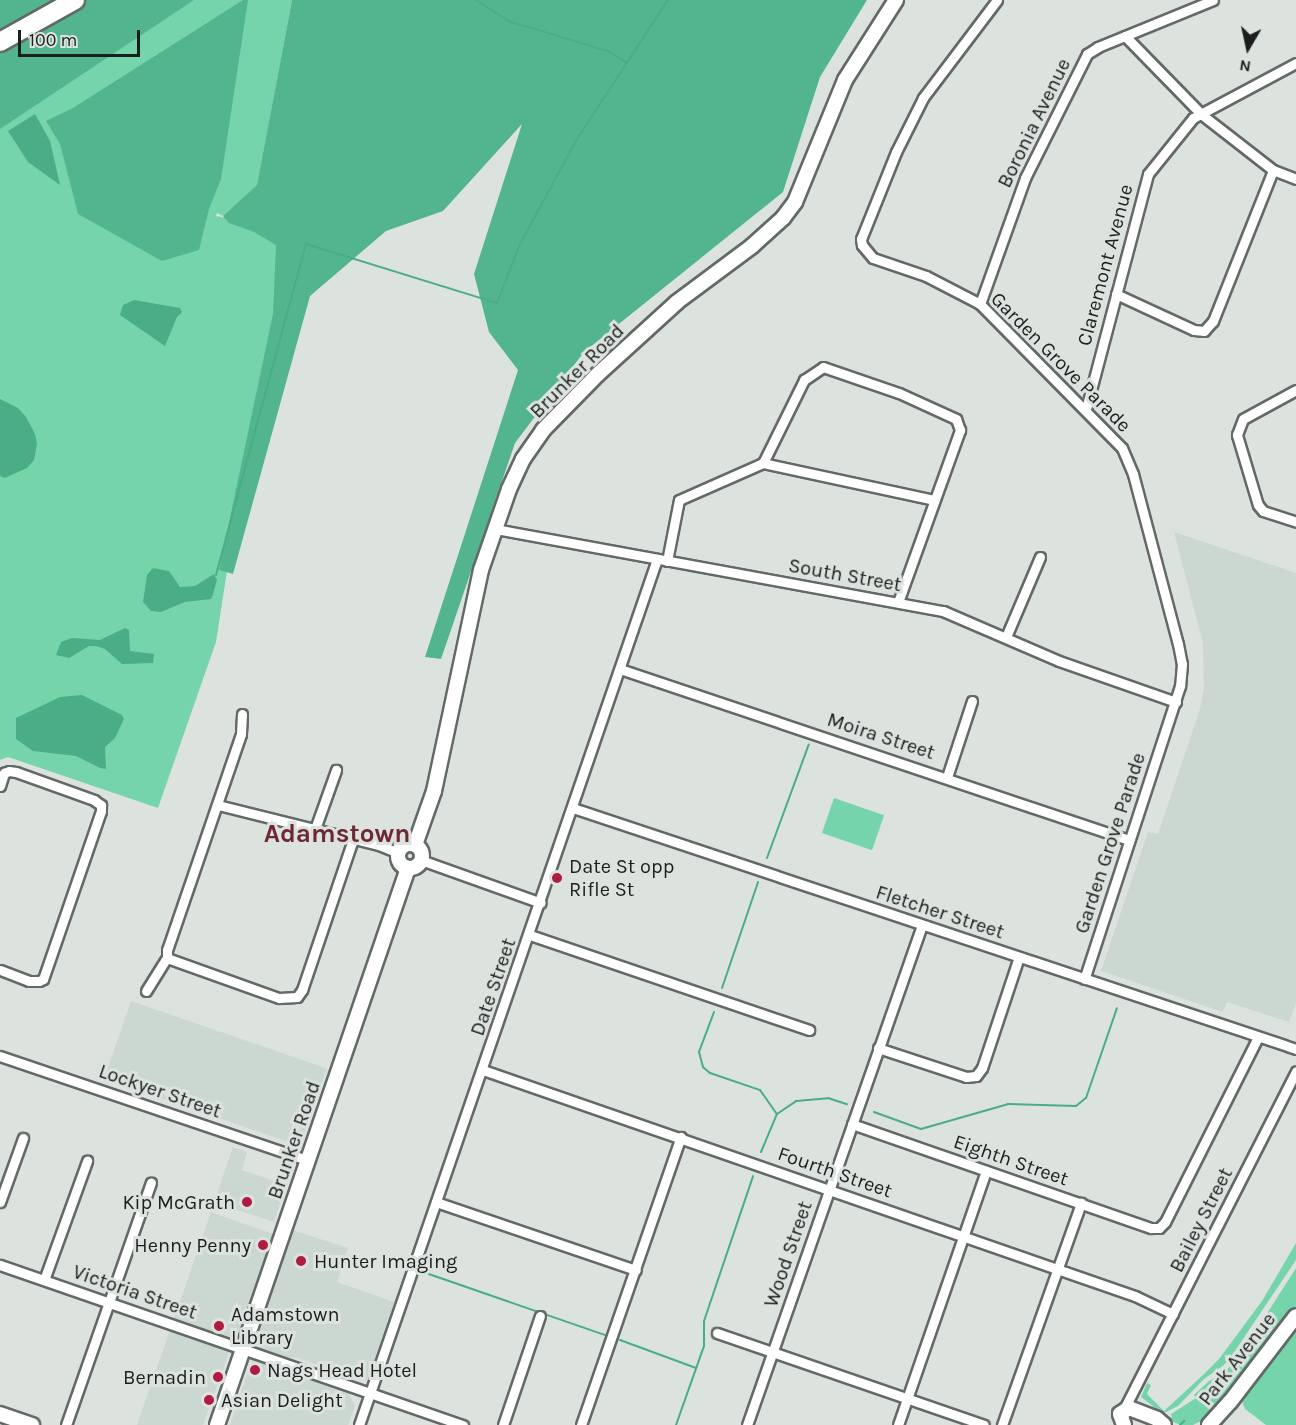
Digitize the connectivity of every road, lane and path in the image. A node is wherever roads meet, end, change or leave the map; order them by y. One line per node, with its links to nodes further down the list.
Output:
1 (75, 0): 6 (highway)
2 (896, 0): 18 (main road, Brunker Road)
3 (997, 0): 12 (street, Garden Grove Parade)
4 (1213, 0): 5 (street, Boronia Avenue)
5 (1125, 36): 8 (street); 12 (street, Boronia Avenue)
6 (0, 42)
7 (1296, 63): 8 (street, Claremont Avenue)
8 (1201, 114): 9 (street); 11 (street, Claremont Avenue)
9 (1273, 170): 10 (street); 11 (street)
10 (1296, 179)
11 (1116, 294): 14 (street, Claremont Avenue)
12 (980, 304): 14 (street, Garden Grove Parade)
13 (1296, 390): 17 (street)
14 (1086, 409): 25 (street, Garden Grove Parade)
15 (763, 463): 16 (street); 16 (street); 20 (street, Date Street)
16 (934, 500): 21 (street)
17 (1296, 522)
18 (495, 529): 20 (street, South Street); 35 (main road, Brunker Road)
19 (1040, 557): 22 (street)
20 (662, 560): 21 (street, South Street); 23 (street, Date Street)
21 (898, 602): 22 (street, South Street)
22 (1006, 637): 25 (street, South Street)
23 (620, 669): 28 (street, Moira Street); 31 (street, Date Street)
24 (972, 701): 28 (street)
25 (1176, 702): 34 (street, Garden Grove Parade)
26 (242, 714): 30 (street)
27 (336, 770): 32 (street)
28 (947, 777): 34 (street, Moira Street)
29 (0, 786): 44 (street)
30 (218, 805): 32 (street); 43 (street)
31 (573, 808): 39 (street, Date Street); 40 (street, Fletcher Street)
32 (315, 829): 33 (street)
33 (353, 839): 36 (street); 43 (street)
34 (1129, 840): 45 (street, Garden Grove Parade)
35 (415, 845): 36 (main road); 37 (main road)
36 (399, 853): 38 (main road)
37 (421, 860): 38 (main road); 39 (street)
38 (408, 868): 57 (main road, Brunker Road)
39 (541, 903): 41 (street, Date Street)
40 (921, 925): 42 (street, Fletcher Street); 49 (street, Wood Street)
41 (530, 935): 47 (street); 52 (street, Date Street)
42 (1019, 957): 45 (street, Fletcher Street); 49 (street)
43 (167, 958): 46 (street)
44 (0, 970)
45 (1084, 979): 48 (street, Fletcher Street)
46 (146, 991)
47 (809, 1030)
48 (1258, 1037): 50 (street, Fletcher Street); 64 (street, Eighth Street)
49 (878, 1048): 54 (street, Wood Street)
50 (1296, 1049)
51 (0, 1056): 57 (street, Lockyer Street)
52 (483, 1070): 55 (street, Fourth Street); 63 (street, Date Street)
53 (1296, 1071): 71 (street, Bailey Street)
54 (852, 1124): 59 (street, Eighth Street); 61 (street, Wood Street)
55 (681, 1137): 61 (street, Fourth Street); 68 (street)
56 (22, 1138): 62 (street)
57 (308, 1160): 75 (main road, Brunker Road)
58 (87, 1161): 69 (street)
59 (986, 1171): 64 (street, Eighth Street); 65 (street)
60 (151, 1182): 70 (street)
61 (829, 1189): 65 (street, Fourth Street); 76 (street, Wood Street)
62 (0, 1202)
63 (436, 1202): 68 (street); 77 (street, Date Street)
64 (1081, 1203): 67 (street)
65 (964, 1236): 67 (street, Fourth Street); 78 (street)
66 (0, 1265): 69 (street, Victoria Street)
67 (1057, 1269): 71 (street, Fourth Street); 91 (street)
68 (636, 1270): 87 (street)
69 (44, 1280): 70 (street, Victoria Street)
70 (108, 1302): 75 (street, Victoria Street); 82 (street)
71 (1173, 1314): 80 (street, Bailey Street)
72 (1296, 1316): 93 (main road, Park Avenue)
73 (540, 1317): 86 (street)
74 (717, 1333): 76 (street)
75 (243, 1348): 77 (street, Victoria Street); 83 (main road, Brunker Road)
76 (773, 1352): 78 (street); 88 (street, Wood Street)
77 (370, 1393): 84 (street, Date Street); 85 (street, Victoria Street)
78 (907, 1399): 89 (street); 90 (street)
79 (0, 1414): 81 (main road)
80 (1128, 1418): 92 (main road)
81 (32, 1425)
82 (66, 1425)
83 (217, 1425)
84 (359, 1425)
85 (463, 1425)
86 (503, 1425)
87 (581, 1425)
88 (747, 1425)
89 (898, 1425)
90 (984, 1425)
91 (1002, 1425)
92 (1164, 1425)
93 (1209, 1425)

